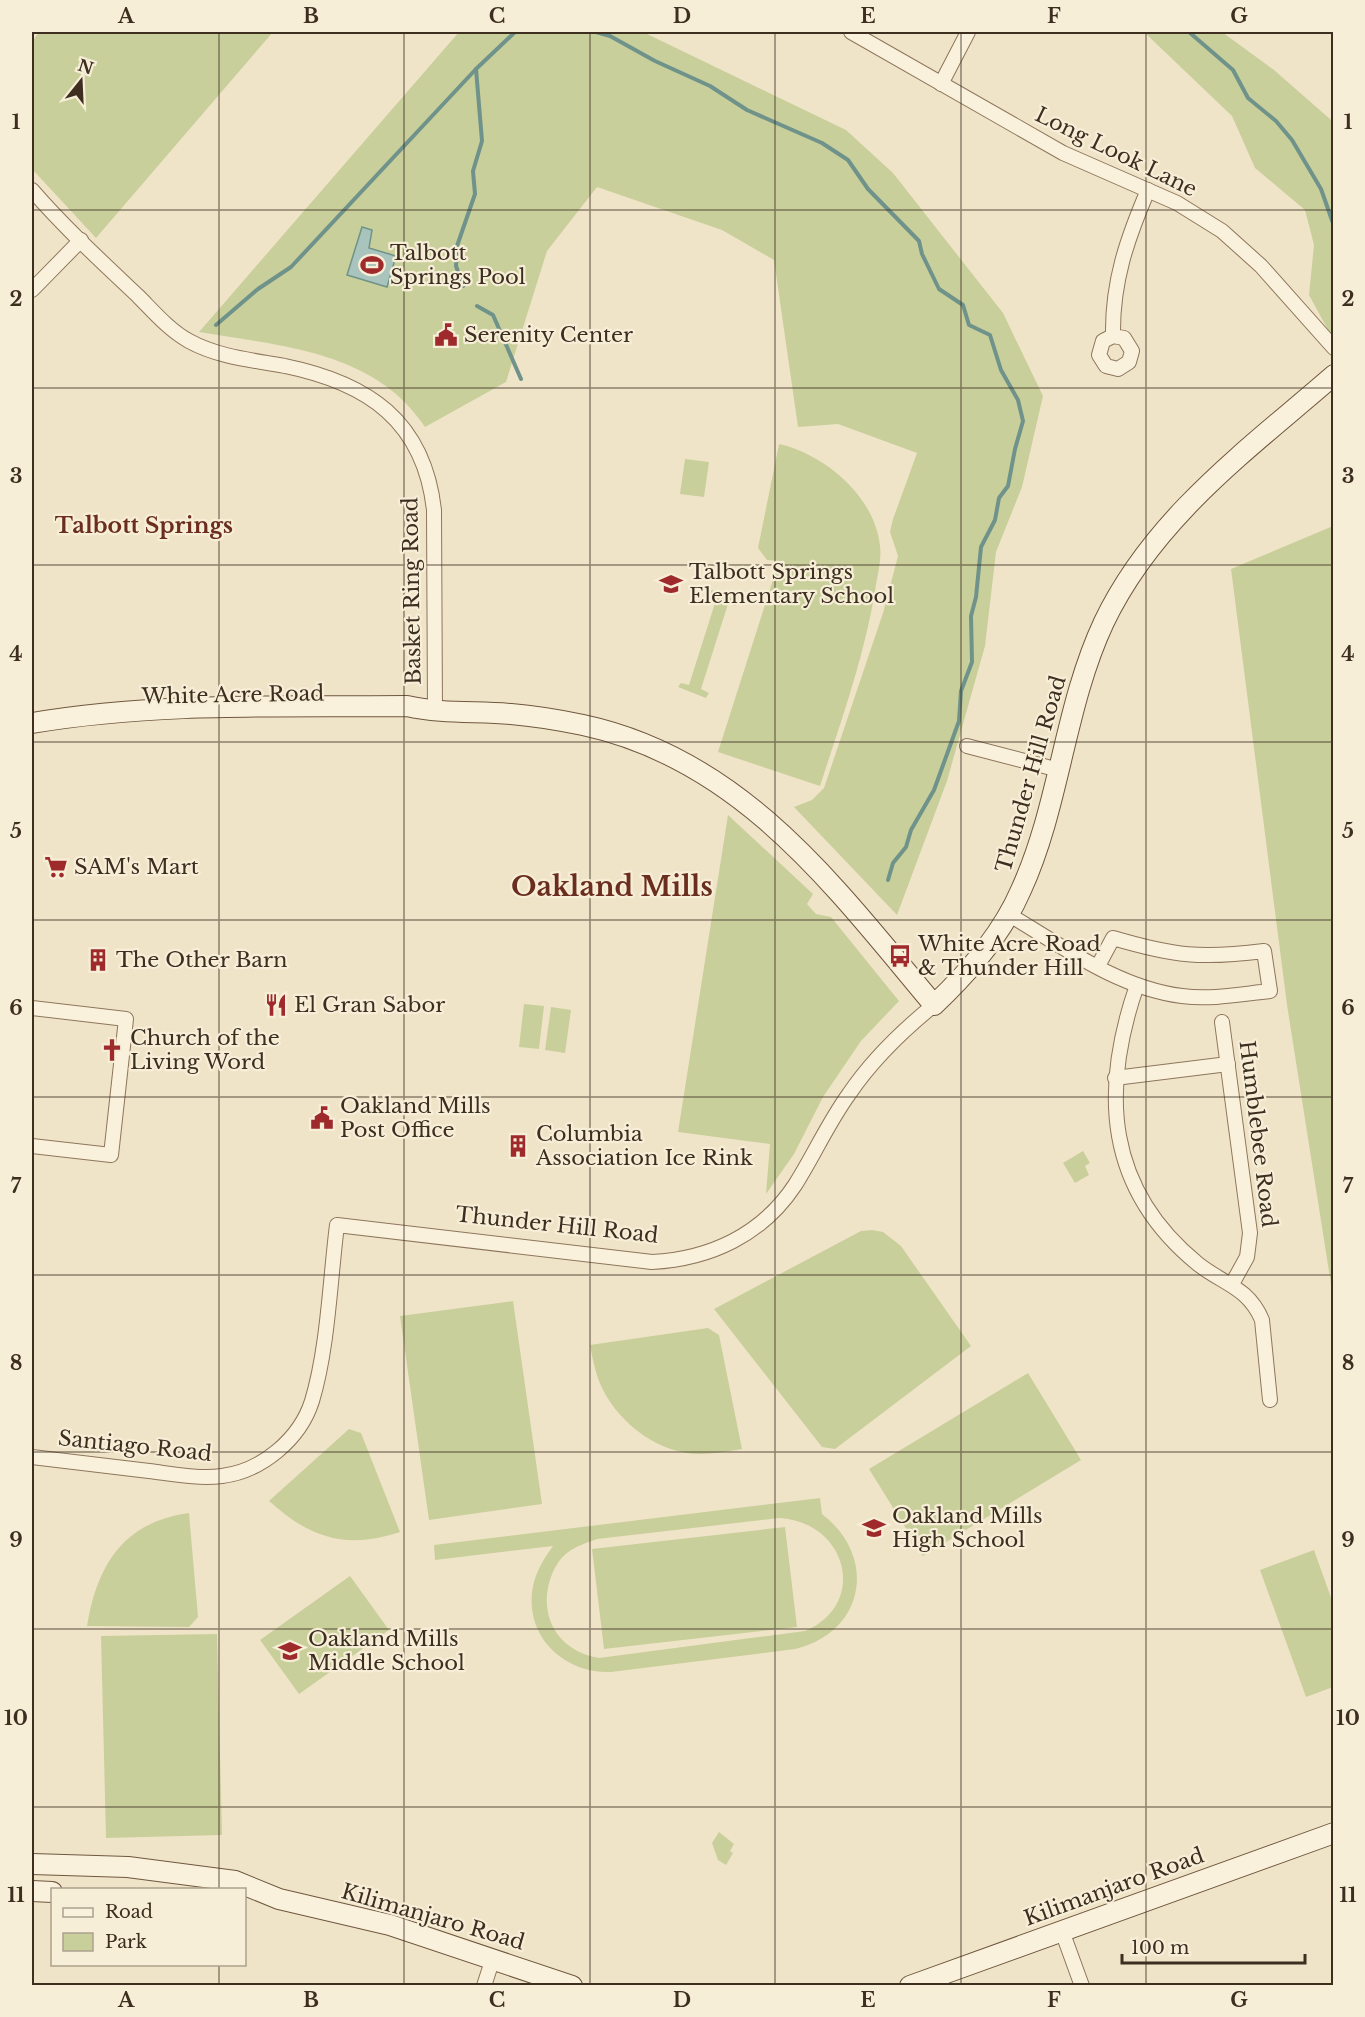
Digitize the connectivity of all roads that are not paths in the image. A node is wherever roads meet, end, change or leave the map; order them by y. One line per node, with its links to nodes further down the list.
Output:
1 (851, 32): 3 (street, Long Look Lane)
2 (968, 32): 3 (street)
3 (941, 84): 5 (street, Long Look Lane)
4 (32, 190): 6 (street, Basket Ring Road)
5 (1148, 190): 8 (street); 9 (street, Long Look Lane)
6 (81, 240): 7 (street); 11 (street, Basket Ring Road)
7 (32, 290)
8 (1113, 336)
9 (1334, 348)
10 (1334, 375): 15 (street, Thunder Hill Road)
11 (435, 713): 12 (street, White Acre Road); 13 (street, White Acre Road); 19 (street, White Acre Road)
12 (32, 723)
13 (32, 733)
14 (967, 746): 15 (street)
15 (1059, 770): 16 (street, Thunder Hill Road)
16 (1008, 914): 17 (street); 19 (street, Thunder Hill Road)
17 (1098, 966): 18 (street); 18 (street)
18 (1137, 986): 23 (street)
19 (934, 1005): 25 (street, Thunder Hill Road)
20 (32, 1008): 24 (street)
21 (1222, 1022): 22 (street, Humblebee Road)
22 (1228, 1064): 23 (street); 26 (street, Humblebee Road)
23 (1115, 1078): 26 (street)
24 (32, 1146)
25 (337, 1225): 28 (street, Santiago Road)
26 (1232, 1284): 27 (street)
27 (1270, 1400)
28 (32, 1457)
29 (1334, 1833): 35 (street, Kilimanjaro Road)
30 (32, 1864): 33 (street, Kilimanjaro Road)
31 (32, 1891): 32 (street)
32 (51, 1892)
33 (279, 1899): 34 (street, Kilimanjaro Road); 36 (street, Kilimanjaro Road)
34 (246, 1901)
35 (1062, 1931): 39 (street, Kilimanjaro Road); 40 (street)
36 (494, 1958): 37 (street); 38 (street, Kilimanjaro Road)
37 (484, 1986)
38 (572, 1986)
39 (910, 1986)
40 (1082, 1986)

